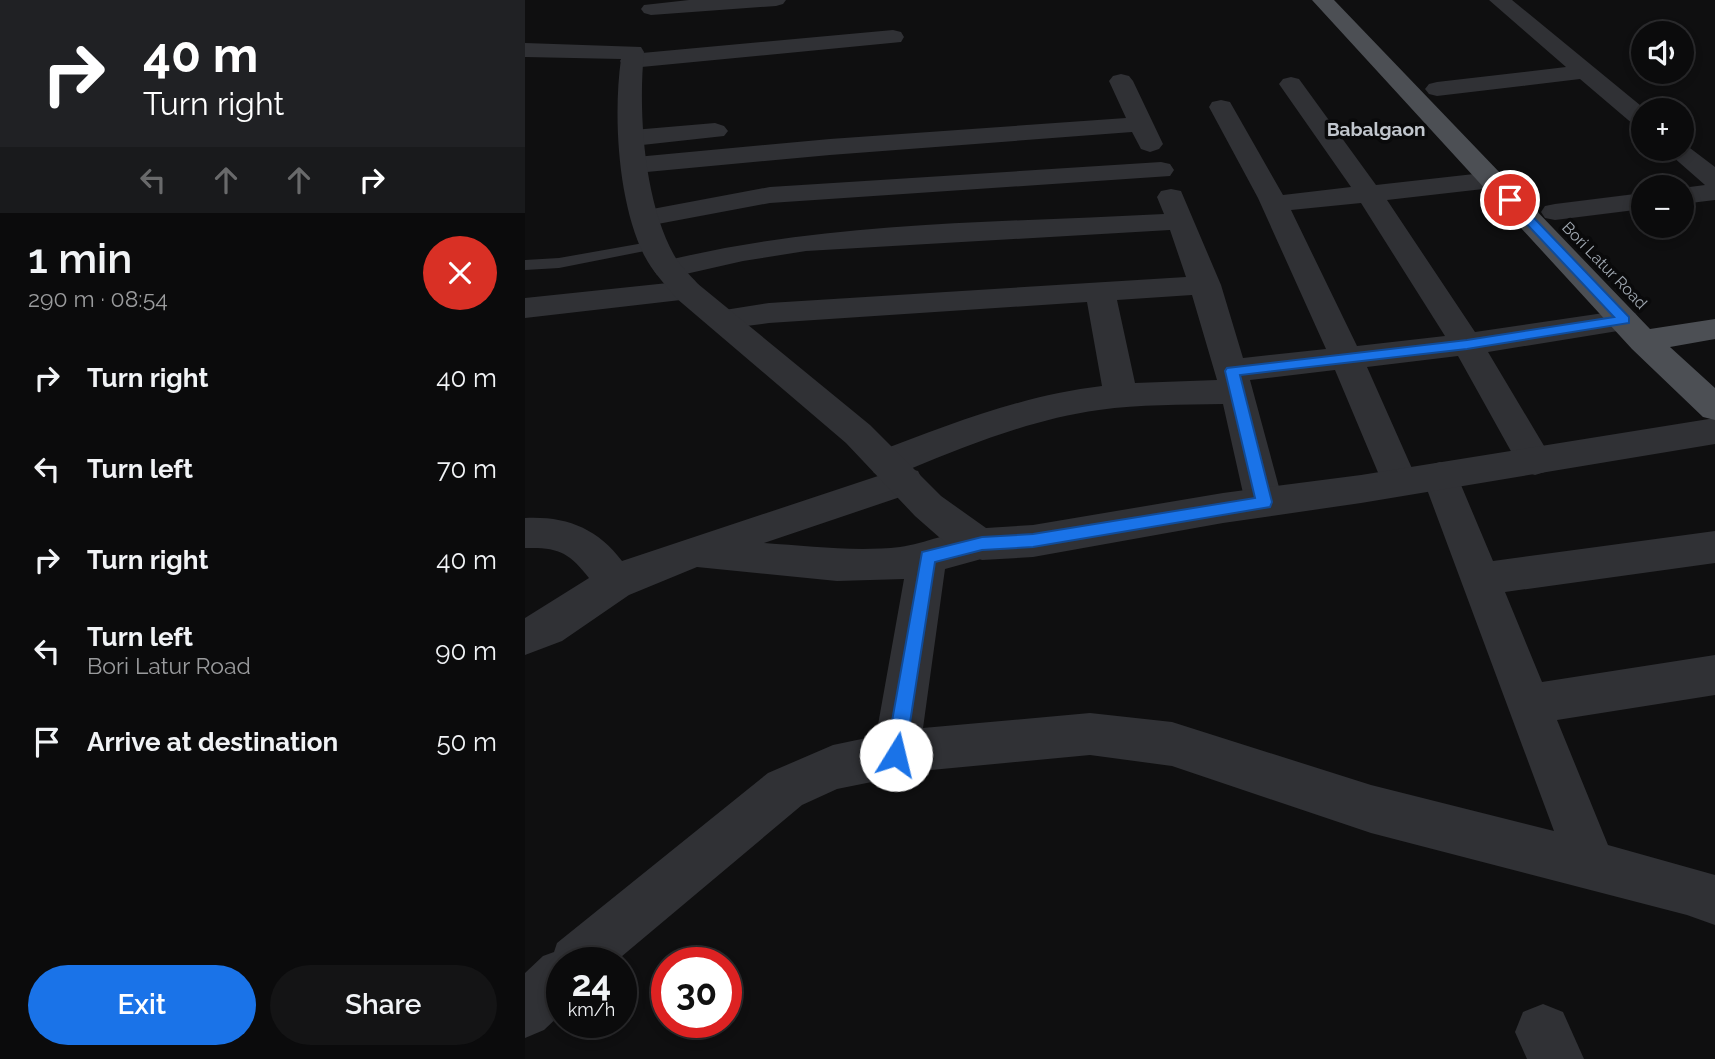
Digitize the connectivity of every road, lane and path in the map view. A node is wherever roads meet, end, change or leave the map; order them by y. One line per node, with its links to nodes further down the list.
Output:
1 (776, 0): 5 (street)
2 (1322, 0): 18 (main road, Bori Latur Road)
3 (1352, 0): 11 (main road, Bori Latur Road)
4 (1499, 0): 9 (street)
5 (653, 5): 8 (street)
6 (893, 37): 8 (street)
7 (525, 50): 8 (street)
8 (632, 57): 15 (street)
9 (1585, 72): 11 (street); 13 (street)
10 (1291, 84): 21 (street)
11 (1437, 89): 25 (main road, Bori Latur Road)
12 (1221, 107): 24 (street)
13 (1631, 110)
14 (740, 129): 15 (street)
15 (635, 151): 17 (street); 27 (street)
16 (1692, 161): 19 (street)
17 (1161, 170): 26 (street); 27 (street)
18 (1492, 180): 21 (street); 34 (main road, Bori Latur Road)
19 (1715, 180)
20 (1715, 192): 22 (street)
21 (1369, 194): 24 (street); 35 (street)
22 (1694, 195)
23 (1631, 202): 25 (street)
24 (1275, 204): 36 (street)
25 (1555, 212): 34 (main road, Bori Latur Road)
26 (1181, 221): 27 (street); 29 (street)
27 (664, 256): 28 (lane); 31 (street); 32 (street)
28 (525, 265)
29 (1206, 285): 30 (street); 38 (street)
30 (1100, 292): 32 (street); 39 (street)
31 (525, 309)
32 (723, 319): 43 (street)
33 (1715, 329): 34 (main road)
34 (1647, 332): 35 (street); 37 (main road, Bori Latur Road); 40 (main road, Bori Latur Road)
35 (1467, 344): 36 (street); 42 (street)
36 (1347, 359): 38 (street); 44 (street)
37 (1715, 377)
38 (1235, 382): 39 (street); 45 (street)
39 (1121, 396): 43 (street)
40 (1715, 408)
41 (1715, 431): 42 (street)
42 (1535, 461): 44 (street)
43 (896, 472): 47 (street); 49 (street)
44 (1420, 479): 45 (street); 51 (street)
45 (1264, 502): 47 (street)
46 (525, 533): 52 (street)
47 (982, 544): 50 (street)
48 (1715, 547): 51 (street)
49 (692, 553): 50 (street); 52 (street)
50 (927, 557): 56 (street)
51 (1480, 579): 55 (street)
52 (615, 583): 53 (street)
53 (525, 637)
54 (1715, 675): 55 (street)
55 (1529, 704): 57 (street)
56 (896, 755): 57 (street); 59 (street)
57 (1592, 867): 58 (street)
58 (1715, 900)
59 (593, 947)
60 (546, 991): 61 (street)
61 (525, 1011)

